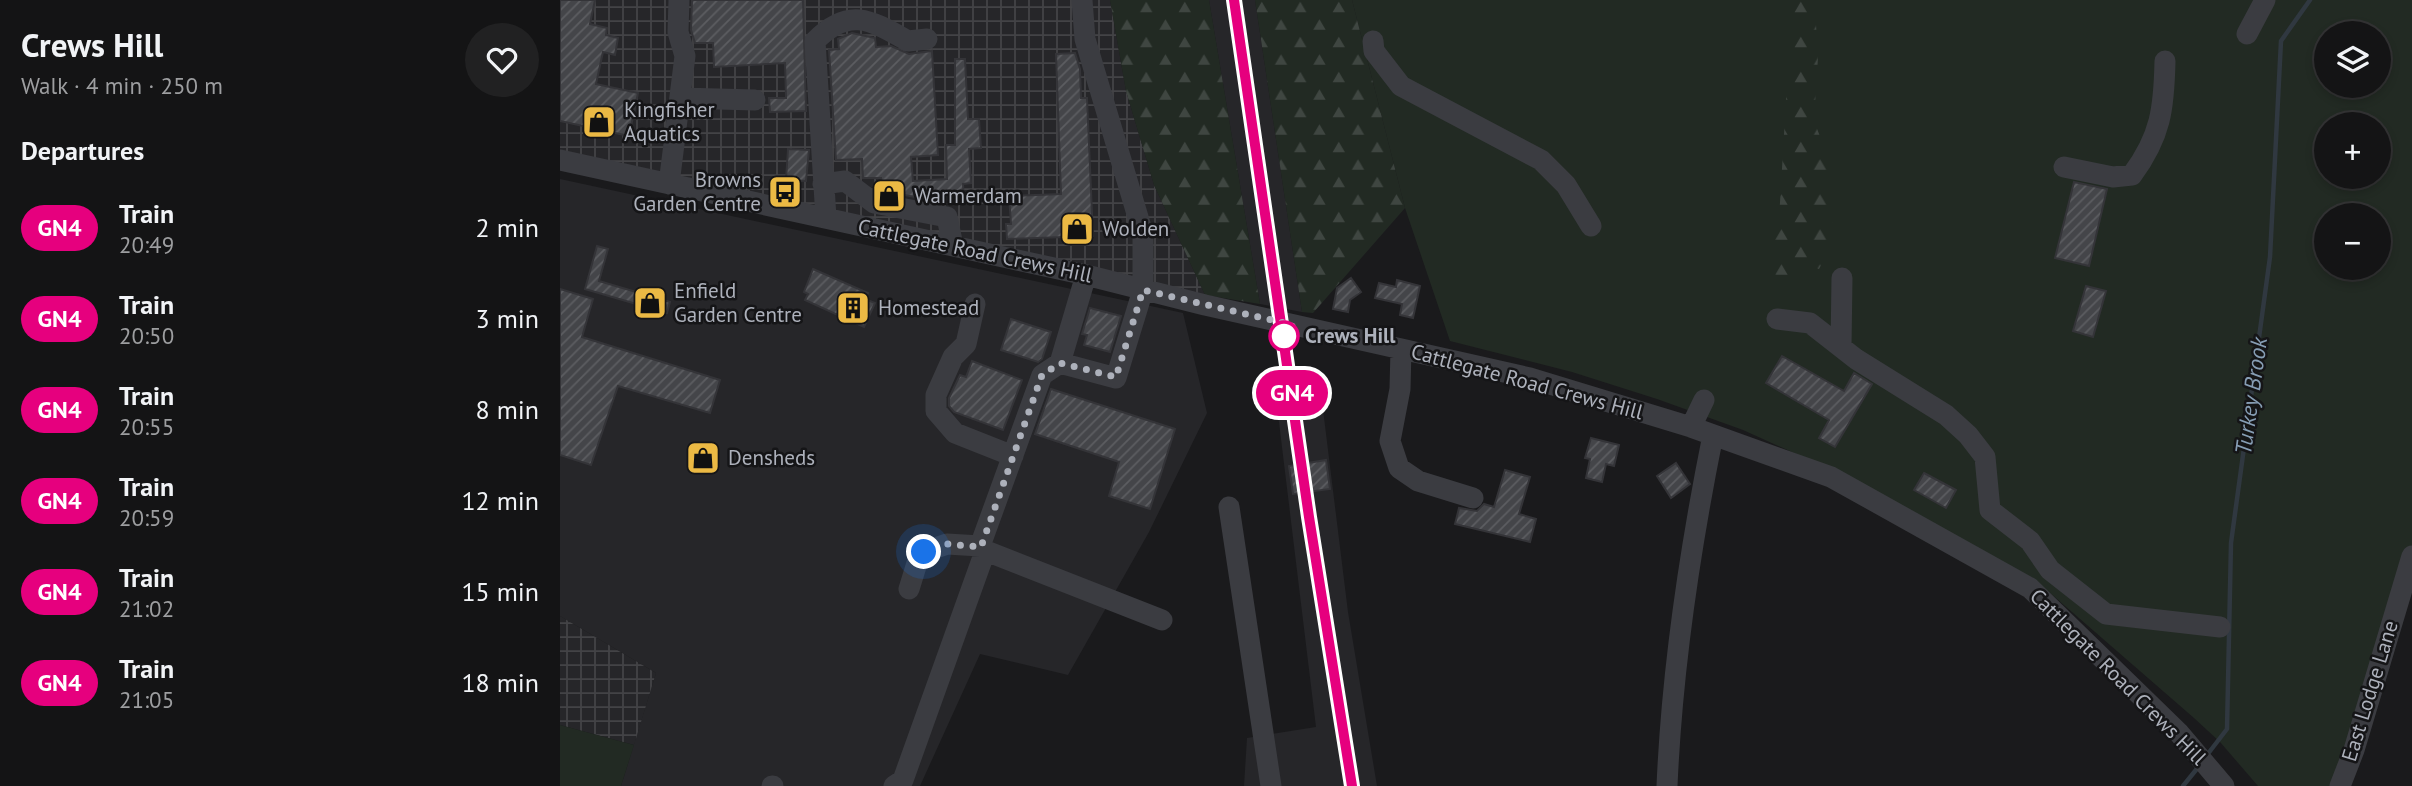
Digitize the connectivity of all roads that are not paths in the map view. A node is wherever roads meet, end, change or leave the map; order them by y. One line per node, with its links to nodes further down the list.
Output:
1 (679, 0): 8 (street)
2 (1082, 0): 19 (street)
3 (2265, 0): 4 (street)
4 (2247, 33)
5 (927, 38): 13 (street)
6 (1373, 41): 15 (street)
7 (2165, 61): 11 (street)
8 (681, 98): 9 (street); 12 (street)
9 (755, 100)
10 (560, 160): 12 (street, Cattlegate Road Crews Hill)
11 (2064, 167)
12 (669, 184): 14 (street, Cattlegate Road Crews Hill)
13 (823, 184): 14 (street); 16 (street)
14 (826, 218): 16 (street, Cattlegate Road Crews Hill)
15 (1591, 226)
16 (953, 246): 17 (street, Cattlegate Road Crews Hill)
17 (1086, 275): 19 (street, Cattlegate Road Crews Hill); 24 (street)
18 (1842, 278): 22 (street)
19 (1143, 290): 23 (street, Cattlegate Road Crews Hill); 24 (street)
20 (975, 304): 28 (street)
21 (1777, 318): 22 (street)
22 (1841, 347): 35 (street)
23 (1401, 349): 26 (street, Cattlegate Road Crews Hill); 29 (street)
24 (1060, 363): 28 (street)
25 (1704, 400): 26 (street)
26 (1691, 427): 27 (street, Cattlegate Road Crews Hill)
27 (1713, 435): 36 (street, Cattlegate Road Crews Hill); 39 (street)
28 (1013, 456): 31 (street)
29 (1473, 498)
30 (1229, 506): 38 (street)
31 (981, 548): 33 (street); 34 (street); 37 (street)
32 (2412, 556): 40 (street, East Lodge Lane)
33 (909, 589)
34 (1162, 620)
35 (2220, 627)
36 (2217, 778)
37 (894, 786)
38 (1271, 786)
39 (1667, 786)
40 (2340, 786)

